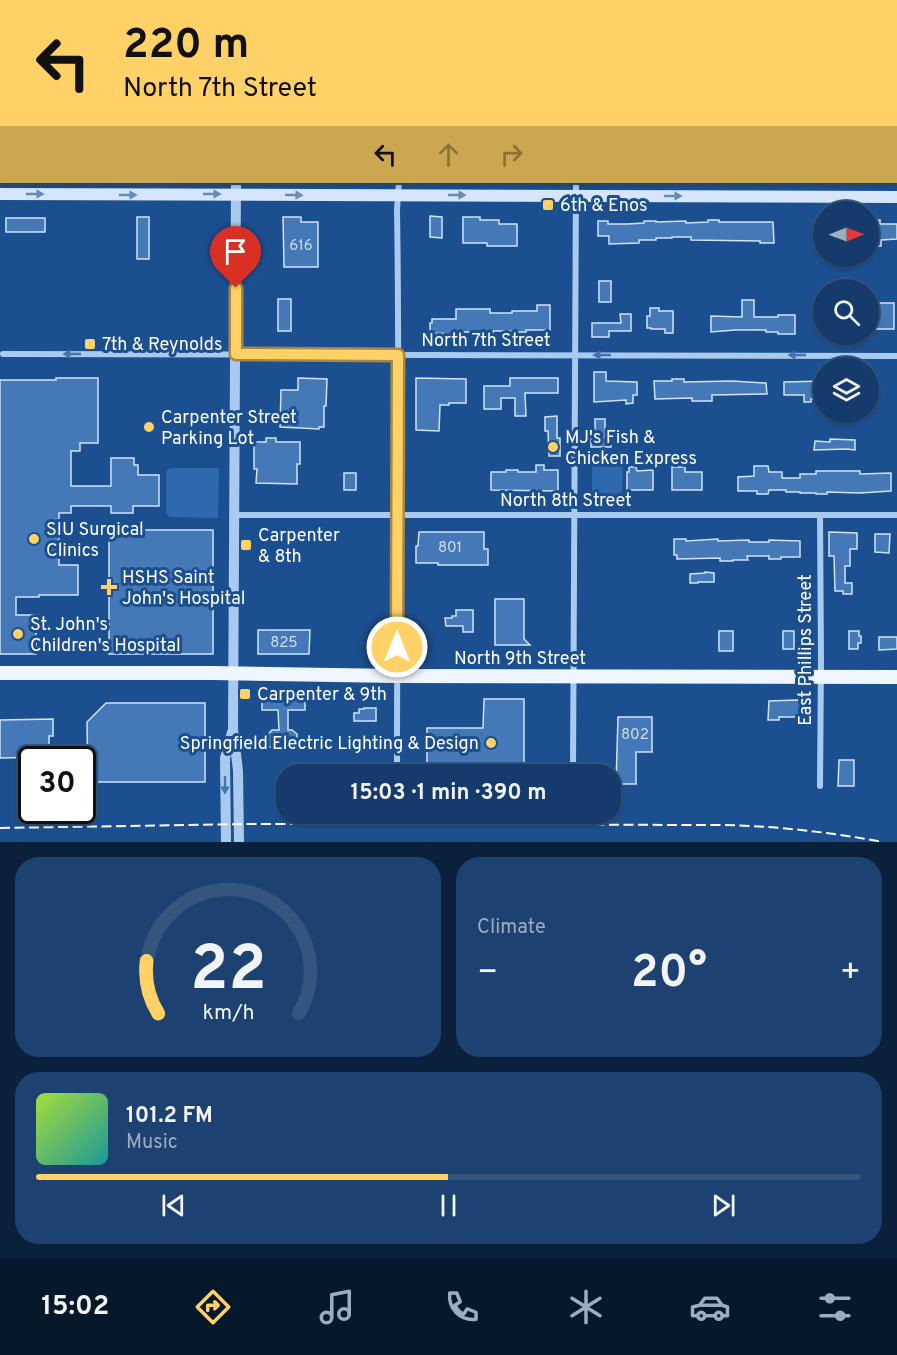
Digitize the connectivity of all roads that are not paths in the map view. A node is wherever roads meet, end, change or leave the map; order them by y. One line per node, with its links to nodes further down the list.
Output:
1 (399, 183): 5 (street)
2 (576, 183): 6 (street)
3 (236, 188): 4 (main road, one-way to 3); 5 (main road, one-way to 5); 9 (street)
4 (0, 194)
5 (399, 195): 6 (main road, one-way to 6); 10 (street)
6 (576, 196): 7 (main road, one-way to 7); 11 (street)
7 (897, 196)
8 (3, 354): 9 (street, North 7th Street, one-way to 8)
9 (236, 354): 10 (street, North 7th Street); 13 (street)
10 (398, 355): 11 (street, North 7th Street); 14 (street)
11 (575, 355): 12 (street, North 7th Street, one-way to 11); 15 (street)
12 (897, 356)
13 (234, 515): 14 (street, North 8th Street); 19 (street)
14 (397, 515): 15 (street, North 8th Street); 20 (street)
15 (575, 515): 16 (street, North 8th Street); 21 (street)
16 (820, 515): 17 (street, North 8th Street); 22 (street, East Phillips Street)
17 (897, 515)
18 (0, 673): 19 (main road, North 9th Street)
19 (234, 674): 20 (main road, North 9th Street); 24 (street)
20 (397, 676): 21 (main road, North 9th Street); 25 (street)
21 (574, 676): 22 (main road, North 9th Street); 26 (street)
22 (821, 677): 23 (main road, North 9th Street); 27 (street, East Phillips Street)
23 (897, 677)
24 (233, 729): 28 (street, one-way to 28); 29 (street)
25 (397, 764)
26 (573, 764)
27 (820, 786)
28 (226, 842)
29 (238, 842)

